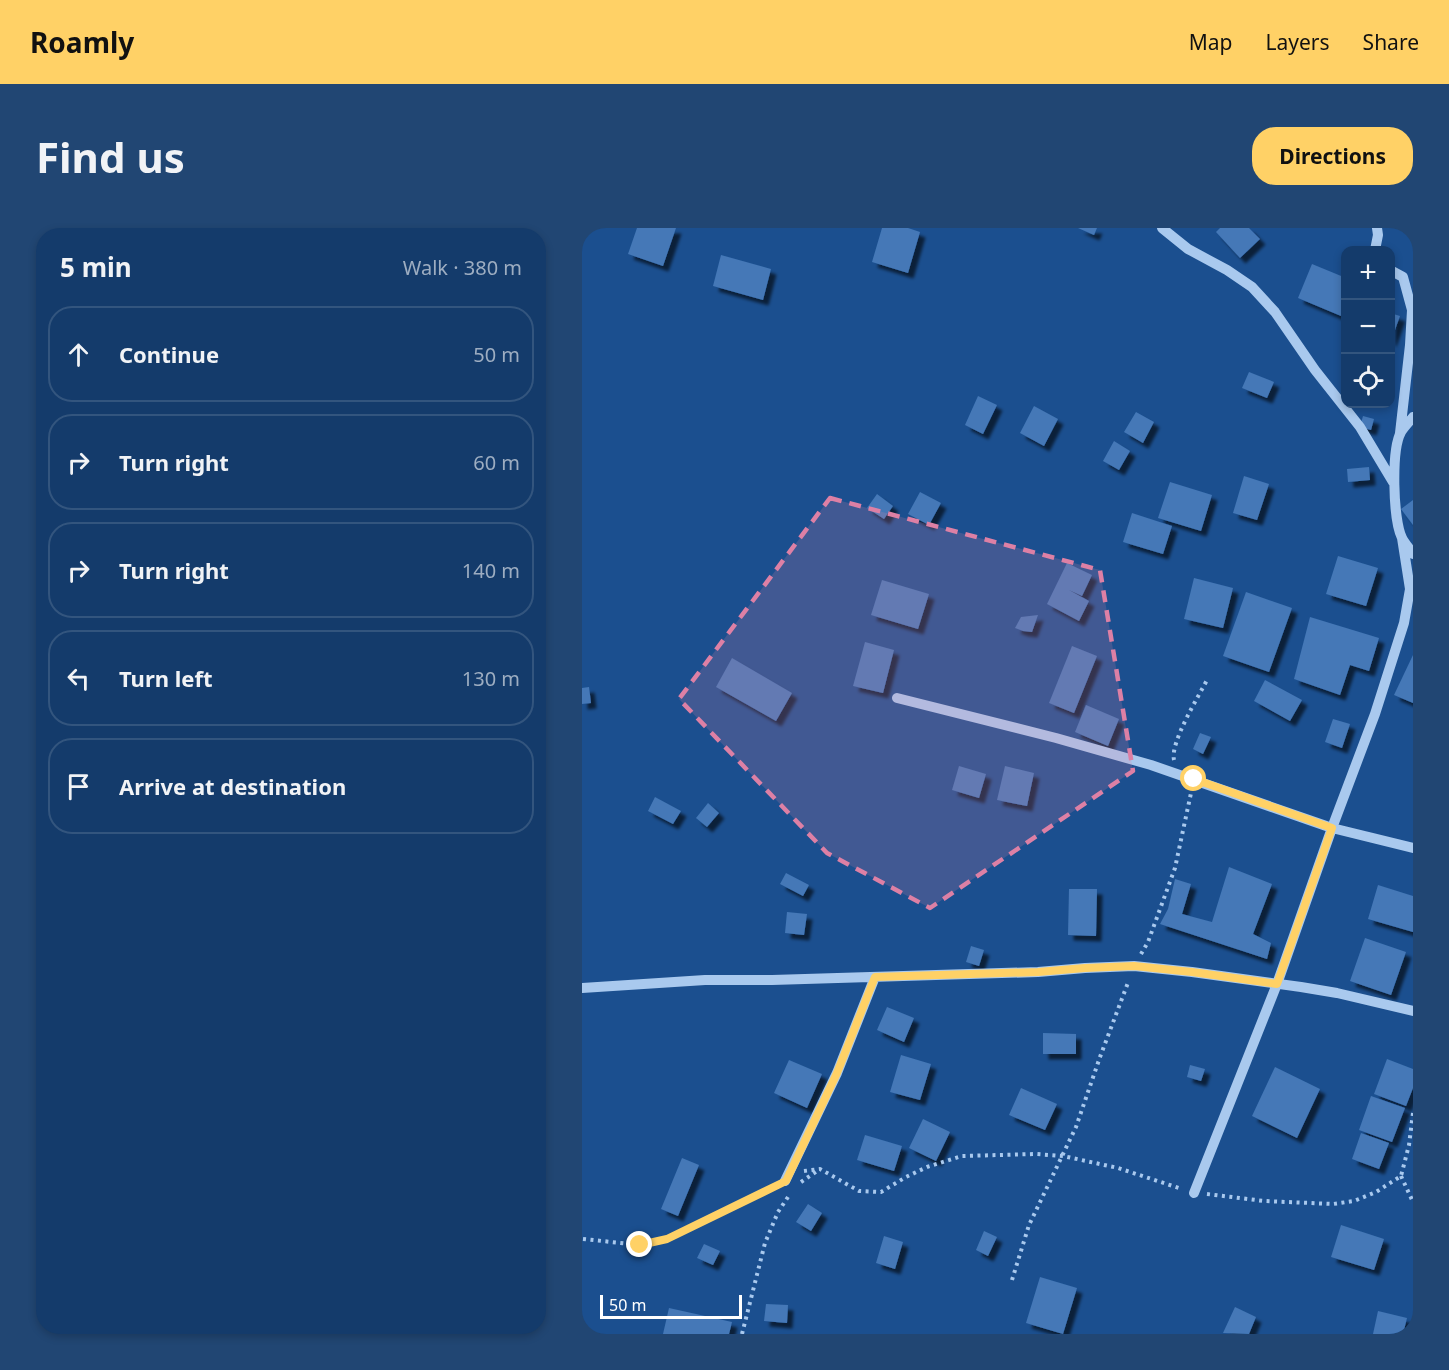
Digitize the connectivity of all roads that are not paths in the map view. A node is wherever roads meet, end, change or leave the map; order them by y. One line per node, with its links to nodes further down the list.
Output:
1 (1162, 228): 7 (street)
2 (1377, 228): 3 (street)
3 (1376, 246)
4 (1395, 273): 6 (street)
5 (1413, 417): 6 (street)
6 (1400, 432): 7 (street)
7 (1393, 482): 8 (street)
8 (1402, 538): 9 (street); 11 (street)
9 (1413, 554)
10 (897, 698): 11 (street)
11 (1332, 828): 12 (street); 14 (street)
12 (1413, 848)
13 (875, 977): 14 (street); 15 (street); 17 (street)
14 (1277, 984): 16 (street); 18 (street)
15 (582, 988)
16 (1413, 1011)
17 (786, 1181)
18 (1194, 1193)

